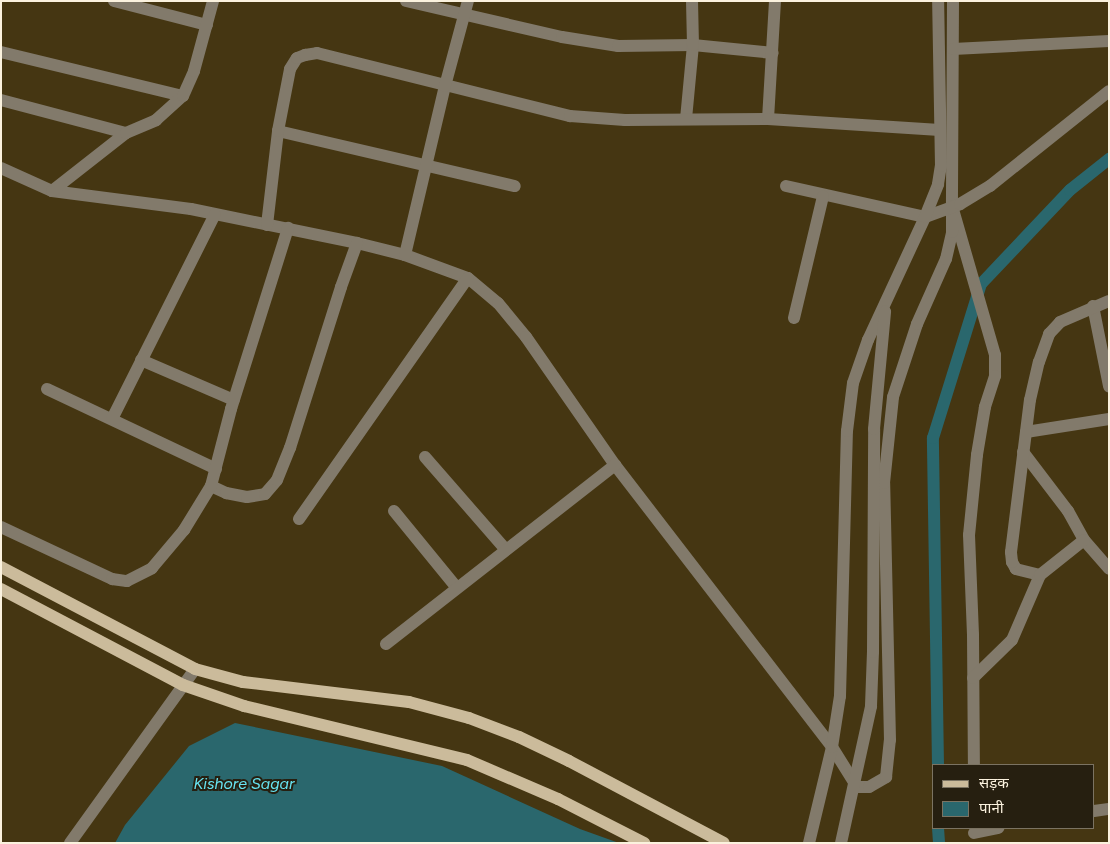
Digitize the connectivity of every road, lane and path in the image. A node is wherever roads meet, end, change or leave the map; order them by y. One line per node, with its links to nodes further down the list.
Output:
1 (114, 1): 10 (street)
2 (213, 1): 10 (street)
3 (406, 1): 9 (street)
4 (468, 1): 9 (street)
5 (692, 1): 12 (street)
6 (775, 1): 15 (street)
7 (938, 1): 22 (street)
8 (953, 1): 13 (street)
9 (464, 16): 12 (street); 16 (street)
10 (206, 25): 18 (street)
11 (1109, 41): 13 (street)
12 (693, 45): 15 (street); 20 (street)
13 (953, 49): 31 (street)
14 (1, 52): 18 (street)
15 (773, 53): 21 (street)
16 (445, 86): 20 (street); 23 (street); 25 (street)
17 (1109, 91): 31 (street)
18 (183, 96): 24 (street)
19 (1, 100): 24 (street)
20 (686, 119): 21 (street)
21 (768, 119): 22 (street)
22 (940, 130): 33 (street)
23 (278, 131): 25 (street); 34 (street)
24 (126, 133): 29 (street)
25 (426, 165): 27 (street); 37 (street)
26 (1, 168): 29 (street)
27 (515, 186)
28 (786, 186): 30 (street)
29 (52, 191): 32 (street)
30 (823, 196): 33 (street); 42 (street)
31 (952, 206): 33 (street); 67 (street); 69 (street)
32 (215, 214): 34 (street); 43 (street)
33 (925, 217): 40 (street)
34 (267, 225): 35 (street)
35 (288, 228): 36 (street); 46 (street)
36 (357, 243): 37 (street); 54 (street)
37 (405, 255): 38 (street)
38 (468, 278): 52 (street); 56 (street)
39 (1109, 301): 41 (street)
40 (886, 302): 69 (street); 79 (street)
41 (1093, 306): 44 (street); 49 (street)
42 (794, 318)
43 (141, 360): 46 (street); 47 (street)
44 (1109, 386)
45 (47, 389): 47 (street)
46 (234, 400): 53 (street)
47 (112, 419): 53 (street)
48 (1109, 419): 49 (street)
49 (1026, 432): 50 (street)
50 (1023, 452): 58 (street); 62 (street)
51 (425, 456): 59 (street)
52 (615, 465): 59 (street); 69 (street)
53 (216, 469): 54 (street)
54 (211, 486): 57 (street)
55 (394, 512): 63 (street)
56 (299, 519)
57 (1, 527)
58 (1084, 540): 61 (street); 62 (street)
59 (506, 550): 63 (street)
60 (1, 567): 66 (main road)
61 (1109, 569)
62 (1040, 575): 67 (street)
63 (458, 588): 65 (street)
64 (1, 590): 68 (main road)
65 (386, 644)
66 (195, 669): 68 (street); 77 (main road)
67 (973, 678): 70 (street)
68 (183, 685): 75 (street); 76 (main road)
69 (832, 747): 78 (street)
70 (974, 764)
71 (1109, 809): 72 (street)
72 (1095, 811)
73 (995, 829): 74 (street)
74 (975, 835)
75 (70, 843)
76 (644, 843)
77 (724, 843)
78 (809, 843)
79 (841, 843)

